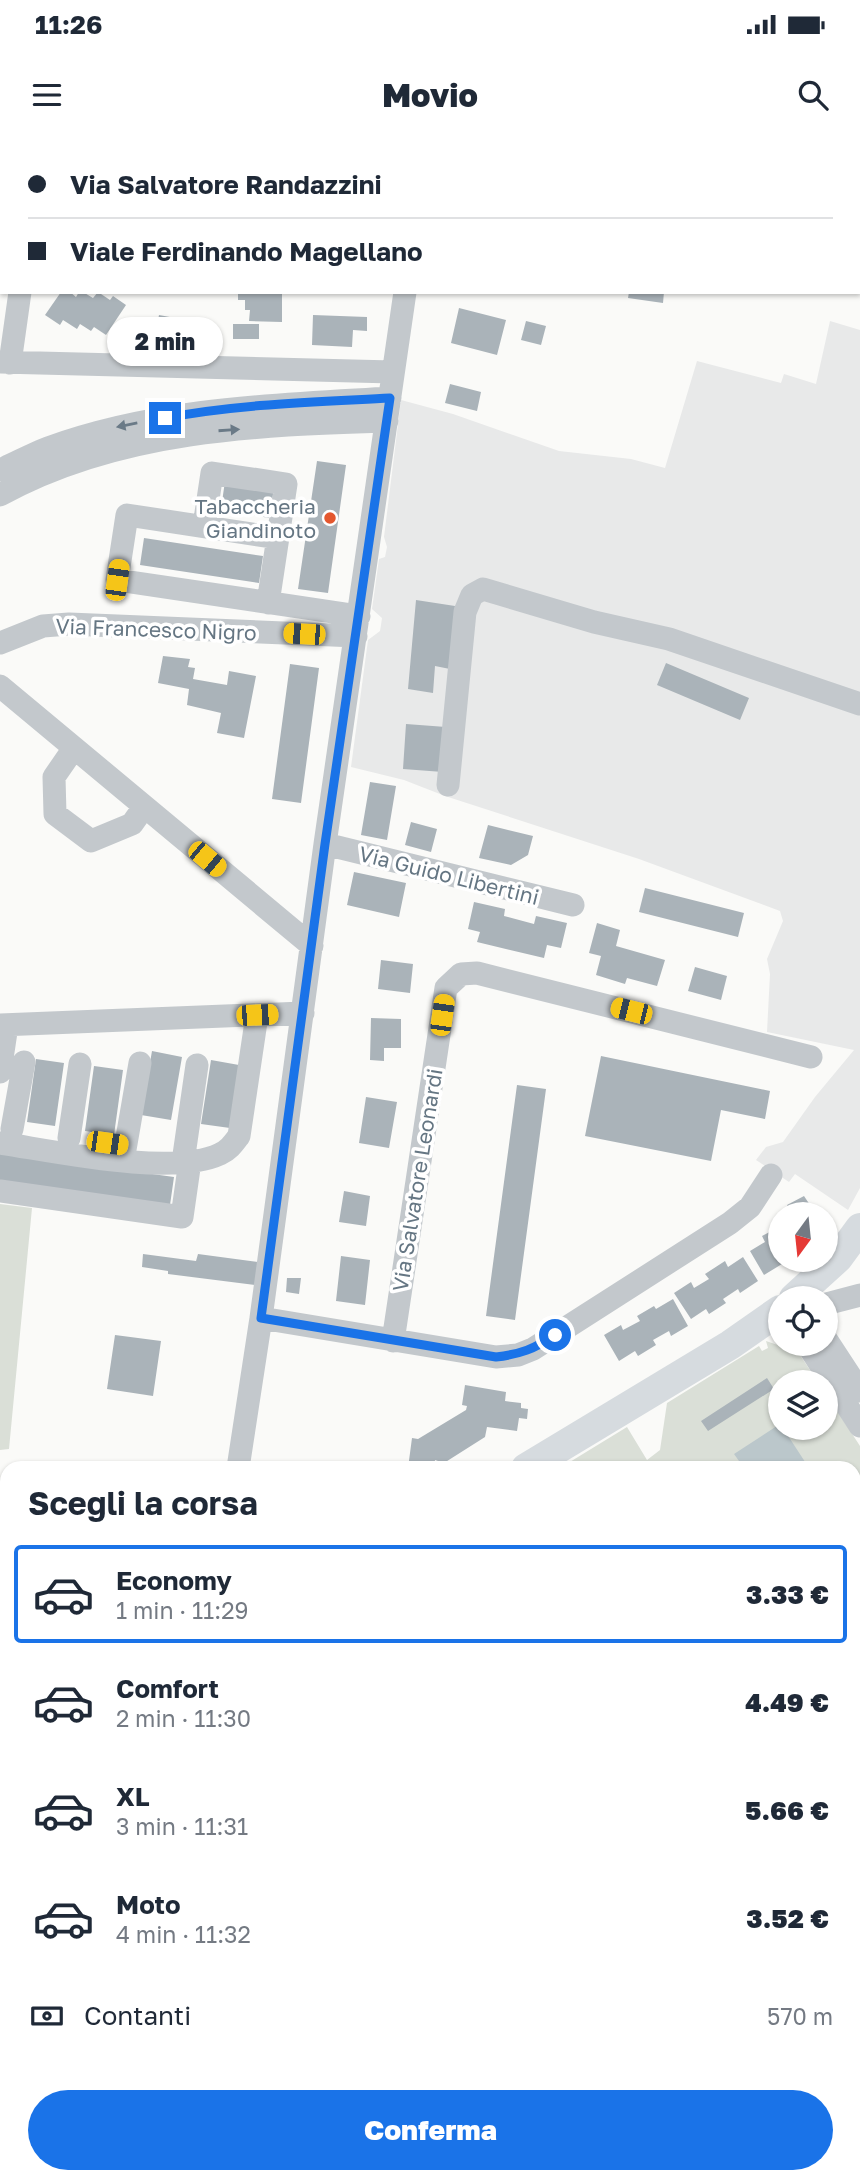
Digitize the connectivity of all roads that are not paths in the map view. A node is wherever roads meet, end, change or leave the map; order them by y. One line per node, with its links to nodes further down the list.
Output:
1 (20, 294): 3 (street)
2 (405, 294): 4 (street)
3 (5, 363): 4 (street)
4 (393, 372): 5 (street)
5 (389, 409): 6 (street, one-way to 6); 7 (street, one-way to 5); 11 (street)
6 (0, 470)
7 (0, 495)
8 (204, 526): 9 (street); 9 (street); 10 (street)
9 (278, 538): 10 (street)
10 (268, 603): 11 (street)
11 (358, 626): 12 (street, Via Francesco Nigro); 18 (street)
12 (0, 643)
13 (0, 686): 15 (street)
14 (860, 704): 16 (street)
15 (74, 748): 17 (street); 17 (street)
16 (448, 785)
17 (144, 807): 20 (street)
18 (325, 844): 19 (street, Via Guido Libertini); 20 (street)
19 (573, 905)
20 (312, 946): 21 (street)
21 (303, 1013): 22 (street); 40 (street)
22 (257, 1015): 23 (street); 33 (street)
23 (4, 1025): 29 (street)
24 (811, 1057): 43 (street, Via Salvatore Leonardi)
25 (24, 1062): 30 (street)
26 (140, 1063): 32 (street)
27 (80, 1064): 31 (street)
28 (197, 1065): 33 (street)
29 (0, 1072)
30 (4, 1133): 31 (street); 32 (street)
31 (69, 1138): 32 (street)
32 (124, 1154): 33 (street)
33 (186, 1161): 35 (street)
34 (771, 1175): 43 (street)
35 (0, 1191)
36 (859, 1235): 37 (main road)
37 (807, 1286)
38 (860, 1295): 39 (street)
39 (838, 1301)
40 (261, 1318): 43 (street); 49 (street)
41 (768, 1318): 44 (main road)
42 (768, 1328): 44 (street)
43 (393, 1341)
44 (730, 1345): 50 (main road)
45 (815, 1356): 48 (street)
46 (837, 1356): 47 (street)
47 (860, 1391)
48 (860, 1426)
49 (239, 1461)
50 (538, 1461)

